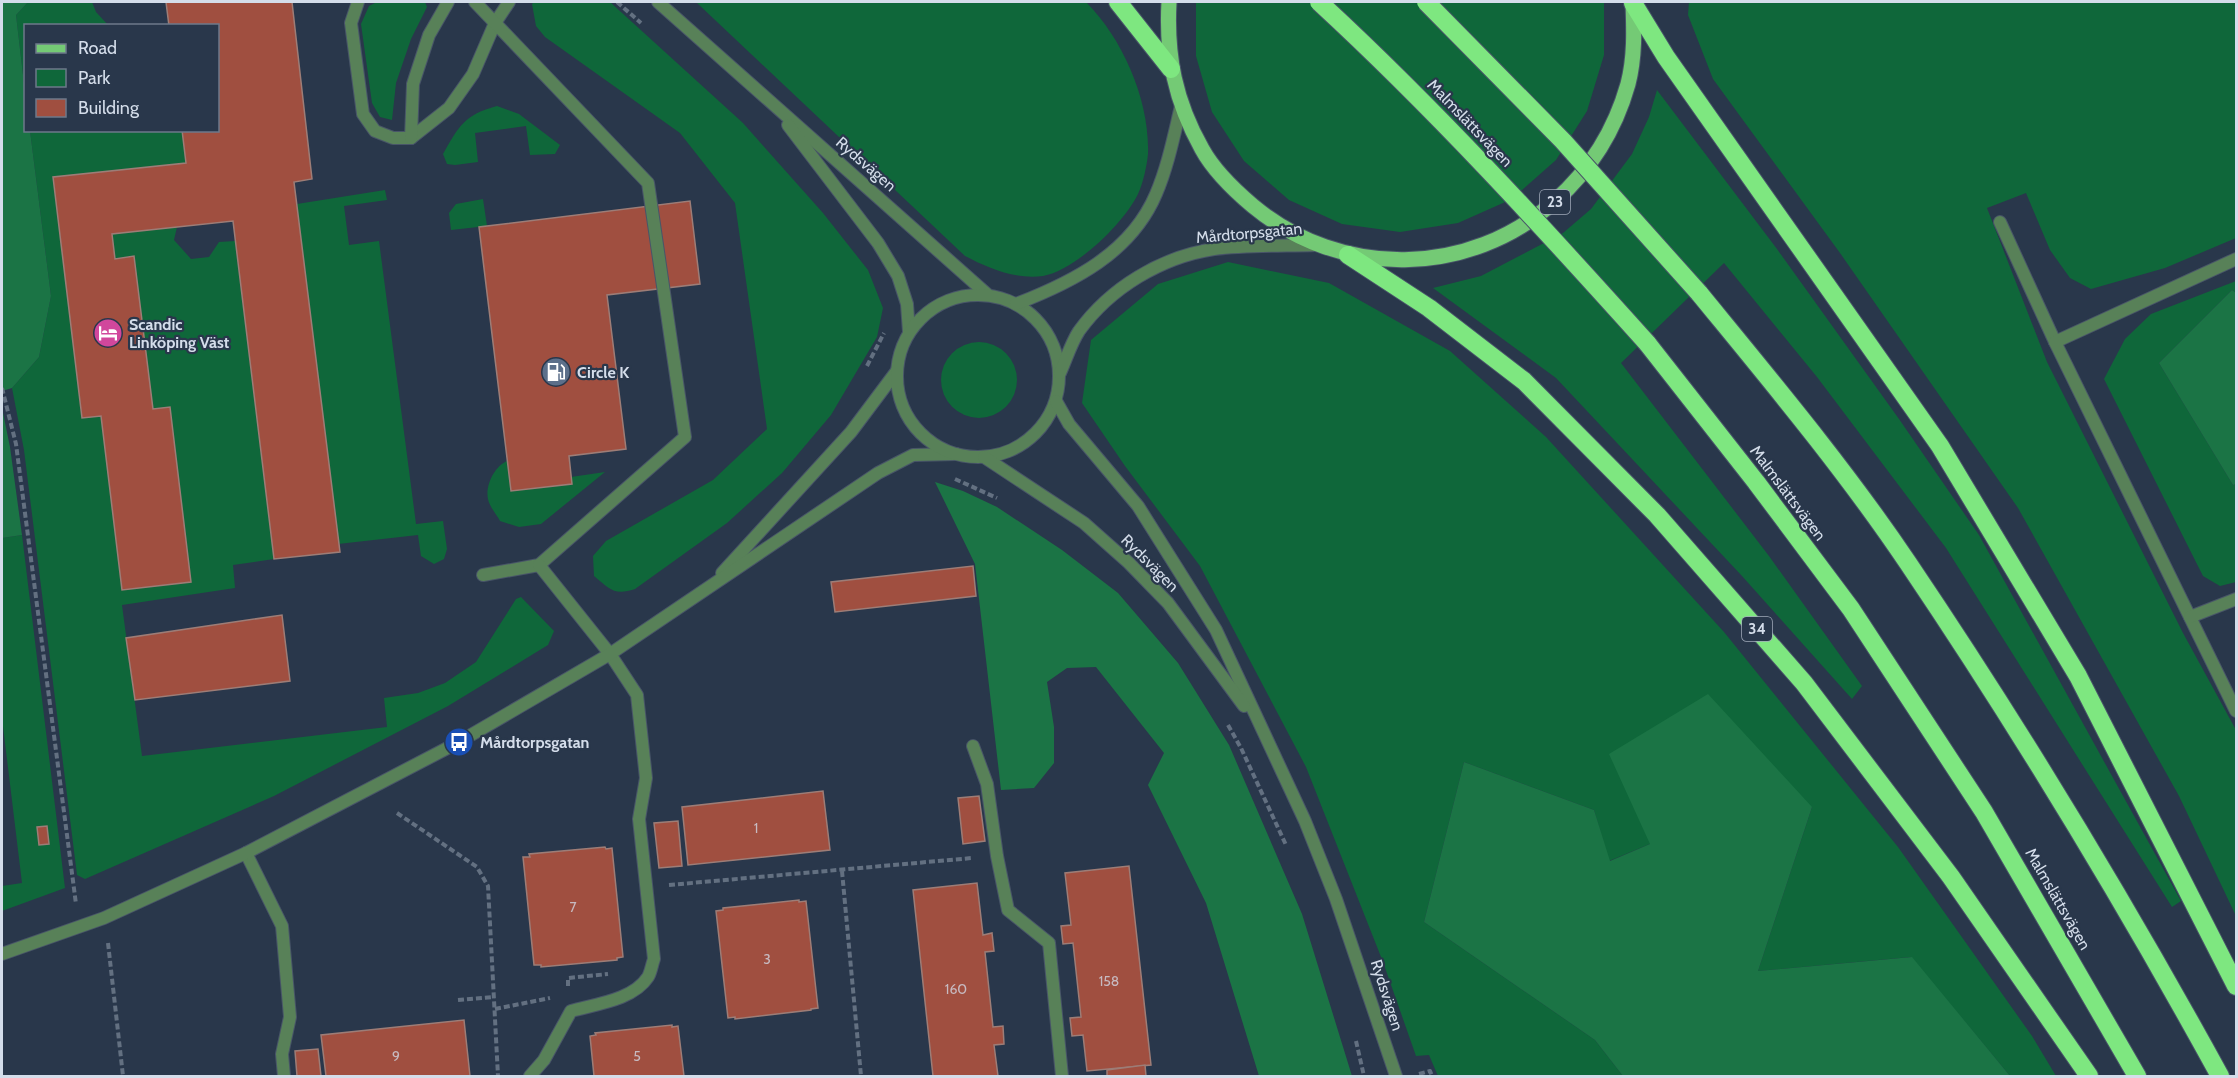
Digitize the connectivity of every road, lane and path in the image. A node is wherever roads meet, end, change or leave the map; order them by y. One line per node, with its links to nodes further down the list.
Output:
1 (358, 2): 15 (street)
2 (448, 2): 15 (street)
3 (475, 2): 11 (street)
4 (509, 2): 11 (street)
5 (658, 2): 14 (street, Rydsvägen)
6 (1118, 2): 12 (highway)
7 (1169, 2): 12 (main road, 23)
8 (1319, 2): 60 (highway, Malmslättsvägen, bridge)
9 (1426, 2): 61 (highway, bridge)
10 (1633, 2): 18 (main road, 23); 47 (highway)
11 (495, 23): 15 (street); 30 (street)
12 (1171, 69): 13 (main road, 23)
13 (1181, 106): 17 (main road, 23); 21 (street)
14 (775, 107): 20 (street, Rydsvägen); 22 (street, Rydsvägen)
15 (411, 138)
16 (2000, 222): 23 (street)
17 (1316, 245): 18 (main road, 23); 25 (street, Mårdtorpsgatan)
18 (1348, 255): 59 (highway, 34)
19 (2236, 259): 23 (street)
20 (988, 295): 21 (street); 22 (street)
21 (1016, 304): 25 (street)
22 (909, 332): 24 (street)
23 (2055, 342): 34 (street)
24 (896, 372): 28 (street); 32 (street)
25 (1059, 374): 27 (street)
26 (2, 388): 45 (path)
27 (1056, 401): 29 (street); 37 (street, Rydsvägen)
28 (956, 454): 29 (street); 32 (street)
29 (984, 457): 37 (street, Rydsvägen)
30 (539, 565): 31 (street); 35 (street)
31 (483, 575)
32 (708, 589): 35 (street)
33 (2236, 599): 34 (street)
34 (2190, 617): 36 (street)
35 (610, 654): 40 (street); 43 (street)
36 (2236, 711)
37 (1260, 726): 58 (street, Rydsvägen)
38 (973, 746): 41 (street)
39 (397, 813): 48 (path)
40 (246, 853): 44 (street); 53 (street)
41 (997, 856): 42 (path); 57 (street)
42 (842, 871): 43 (path); 56 (path)
43 (647, 887): 55 (street)
44 (104, 918): 45 (street); 52 (path)
45 (79, 928): 46 (street)
46 (2, 954)
47 (2236, 986)
48 (494, 997): 50 (path); 51 (path)
49 (558, 997): 51 (path)
50 (458, 1000)
51 (495, 1009): 54 (path)
52 (123, 1077)
53 (284, 1077)
54 (498, 1077)
55 (530, 1077)
56 (861, 1077)
57 (1062, 1077)
58 (1396, 1077)
59 (2089, 1077)
60 (2137, 1077)
61 (2220, 1077)

